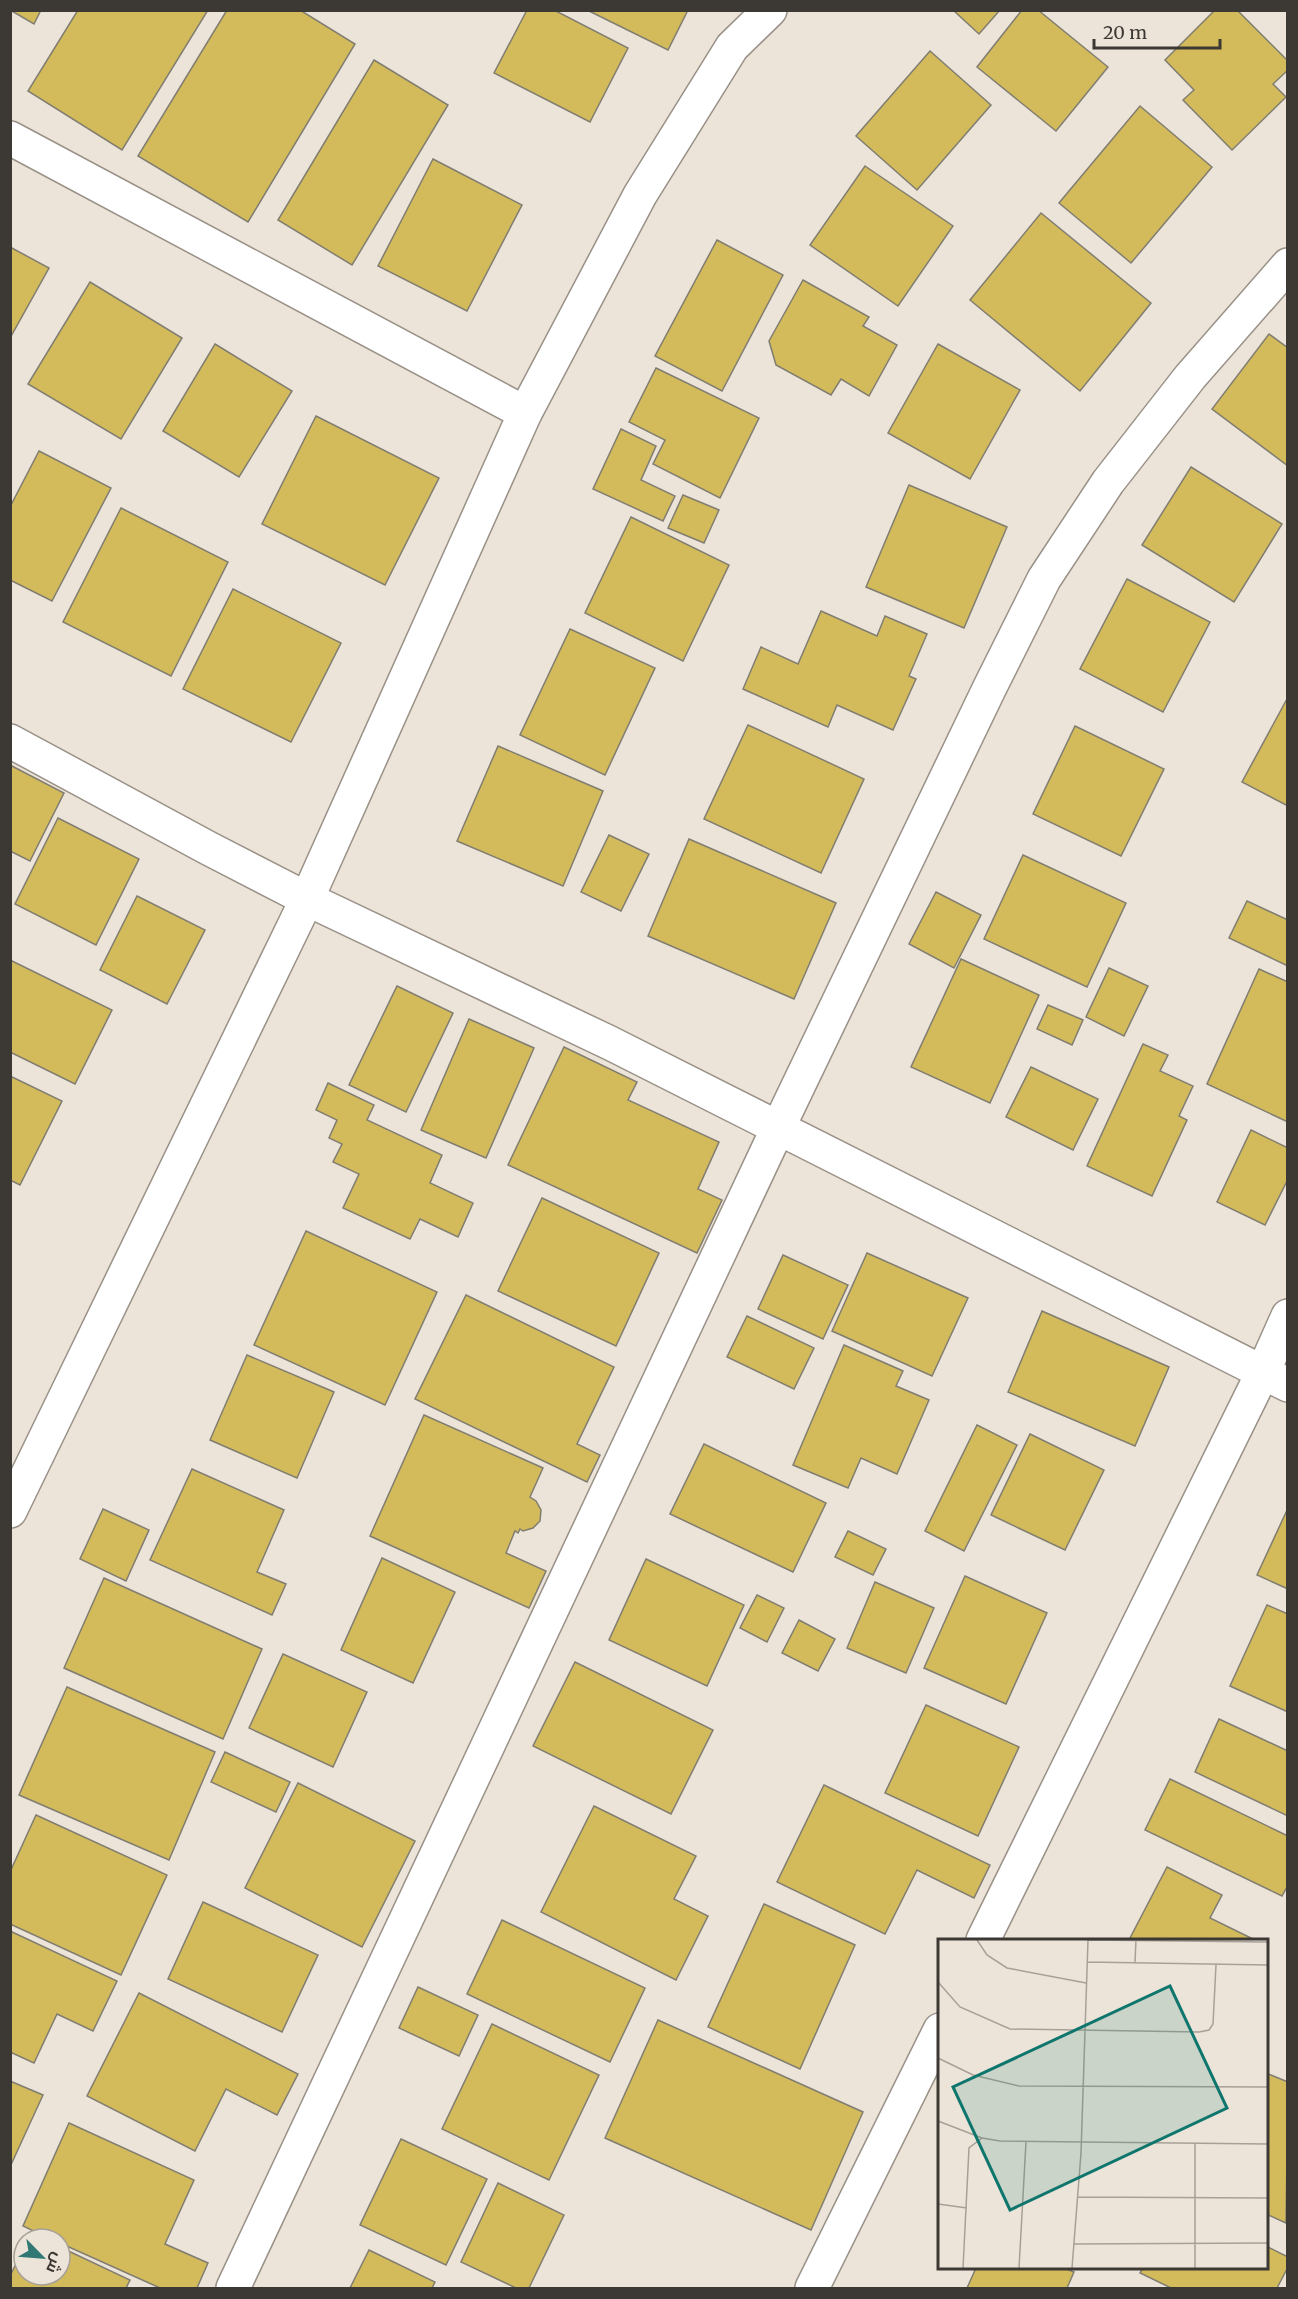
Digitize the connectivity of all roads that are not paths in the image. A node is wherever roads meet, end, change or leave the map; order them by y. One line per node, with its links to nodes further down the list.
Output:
1 (733, 10): 3 (street)
2 (770, 10): 3 (street)
3 (732, 47): 6 (street)
4 (10, 138): 6 (street)
5 (1287, 265): 9 (street)
6 (525, 413): 8 (street)
7 (10, 741): 8 (street)
8 (307, 899): 9 (street); 12 (street)
9 (778, 1128): 11 (street); 15 (street)
10 (1287, 1316): 11 (street)
11 (1275, 1379): 13 (street)
12 (10, 1510)
13 (984, 1939)
14 (938, 2032): 16 (street)
15 (233, 2289)
16 (812, 2289)

